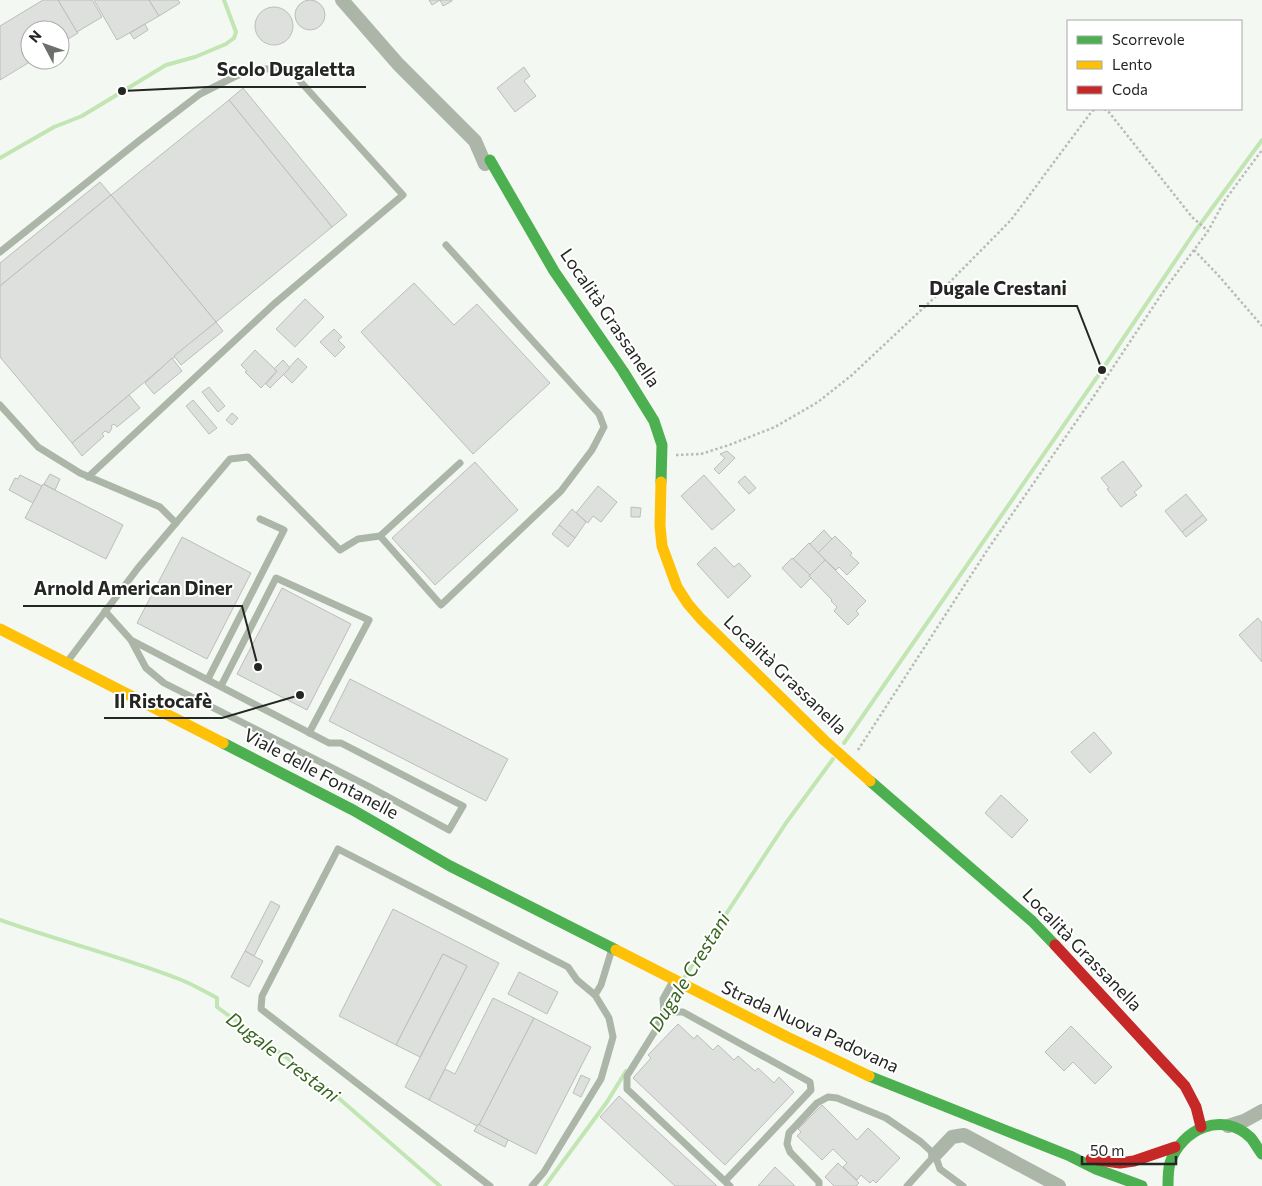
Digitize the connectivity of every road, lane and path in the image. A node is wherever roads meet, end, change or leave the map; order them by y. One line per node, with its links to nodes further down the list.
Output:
1 (342, 0): 5 (street, Località Grassanella)
2 (1094, 110): 12 (path)
3 (1106, 110): 6 (path)
4 (1262, 150): 6 (path)
5 (488, 162): 12 (main road, Località Grassanella)
6 (1208, 231): 8 (path)
7 (446, 244): 17 (lane)
8 (1194, 250): 10 (path); 25 (path)
9 (0, 252): 14 (lane)
10 (1262, 326)
11 (0, 405): 14 (lane)
12 (662, 455): 25 (main road, Località Grassanella)
13 (460, 463): 17 (lane)
14 (88, 477): 16 (lane)
15 (260, 518): 22 (lane)
16 (176, 523): 17 (lane); 18 (lane)
17 (380, 536)
18 (105, 611): 20 (lane); 21 (lane)
19 (0, 629): 21 (main road, Viale delle Fontanelle)
20 (131, 640): 22 (lane); 24 (lane)
21 (67, 662): 26 (main road, Viale delle Fontanelle)
22 (208, 679): 23 (lane)
23 (221, 686): 24 (lane); 24 (lane)
24 (309, 733)
25 (850, 762): 33 (main road, Località Grassanella)
26 (516, 899): 27 (main road, Strada Nuova Padovana)
27 (613, 949): 28 (main road, Strada Nuova Padovana); 29 (lane)
28 (673, 980): 30 (lane); 37 (main road, Strada Nuova Padovana)
29 (595, 995): 39 (lane); 40 (lane)
30 (664, 1012): 38 (lane); 38 (lane)
31 (1262, 1111): 32 (street)
32 (1228, 1126): 33 (main road); 35 (main road)
33 (1201, 1127): 34 (main road)
34 (1175, 1148): 37 (main road); 46 (main road)
35 (1262, 1154)
36 (935, 1155): 41 (lane); 42 (lane); 43 (lane); 44 (street)
37 (1070, 1156): 45 (main road)
38 (727, 1184)
39 (490, 1186)
40 (532, 1186)
41 (819, 1186)
42 (907, 1186)
43 (963, 1186)
44 (1059, 1186)
45 (1142, 1186)
46 (1168, 1186)

